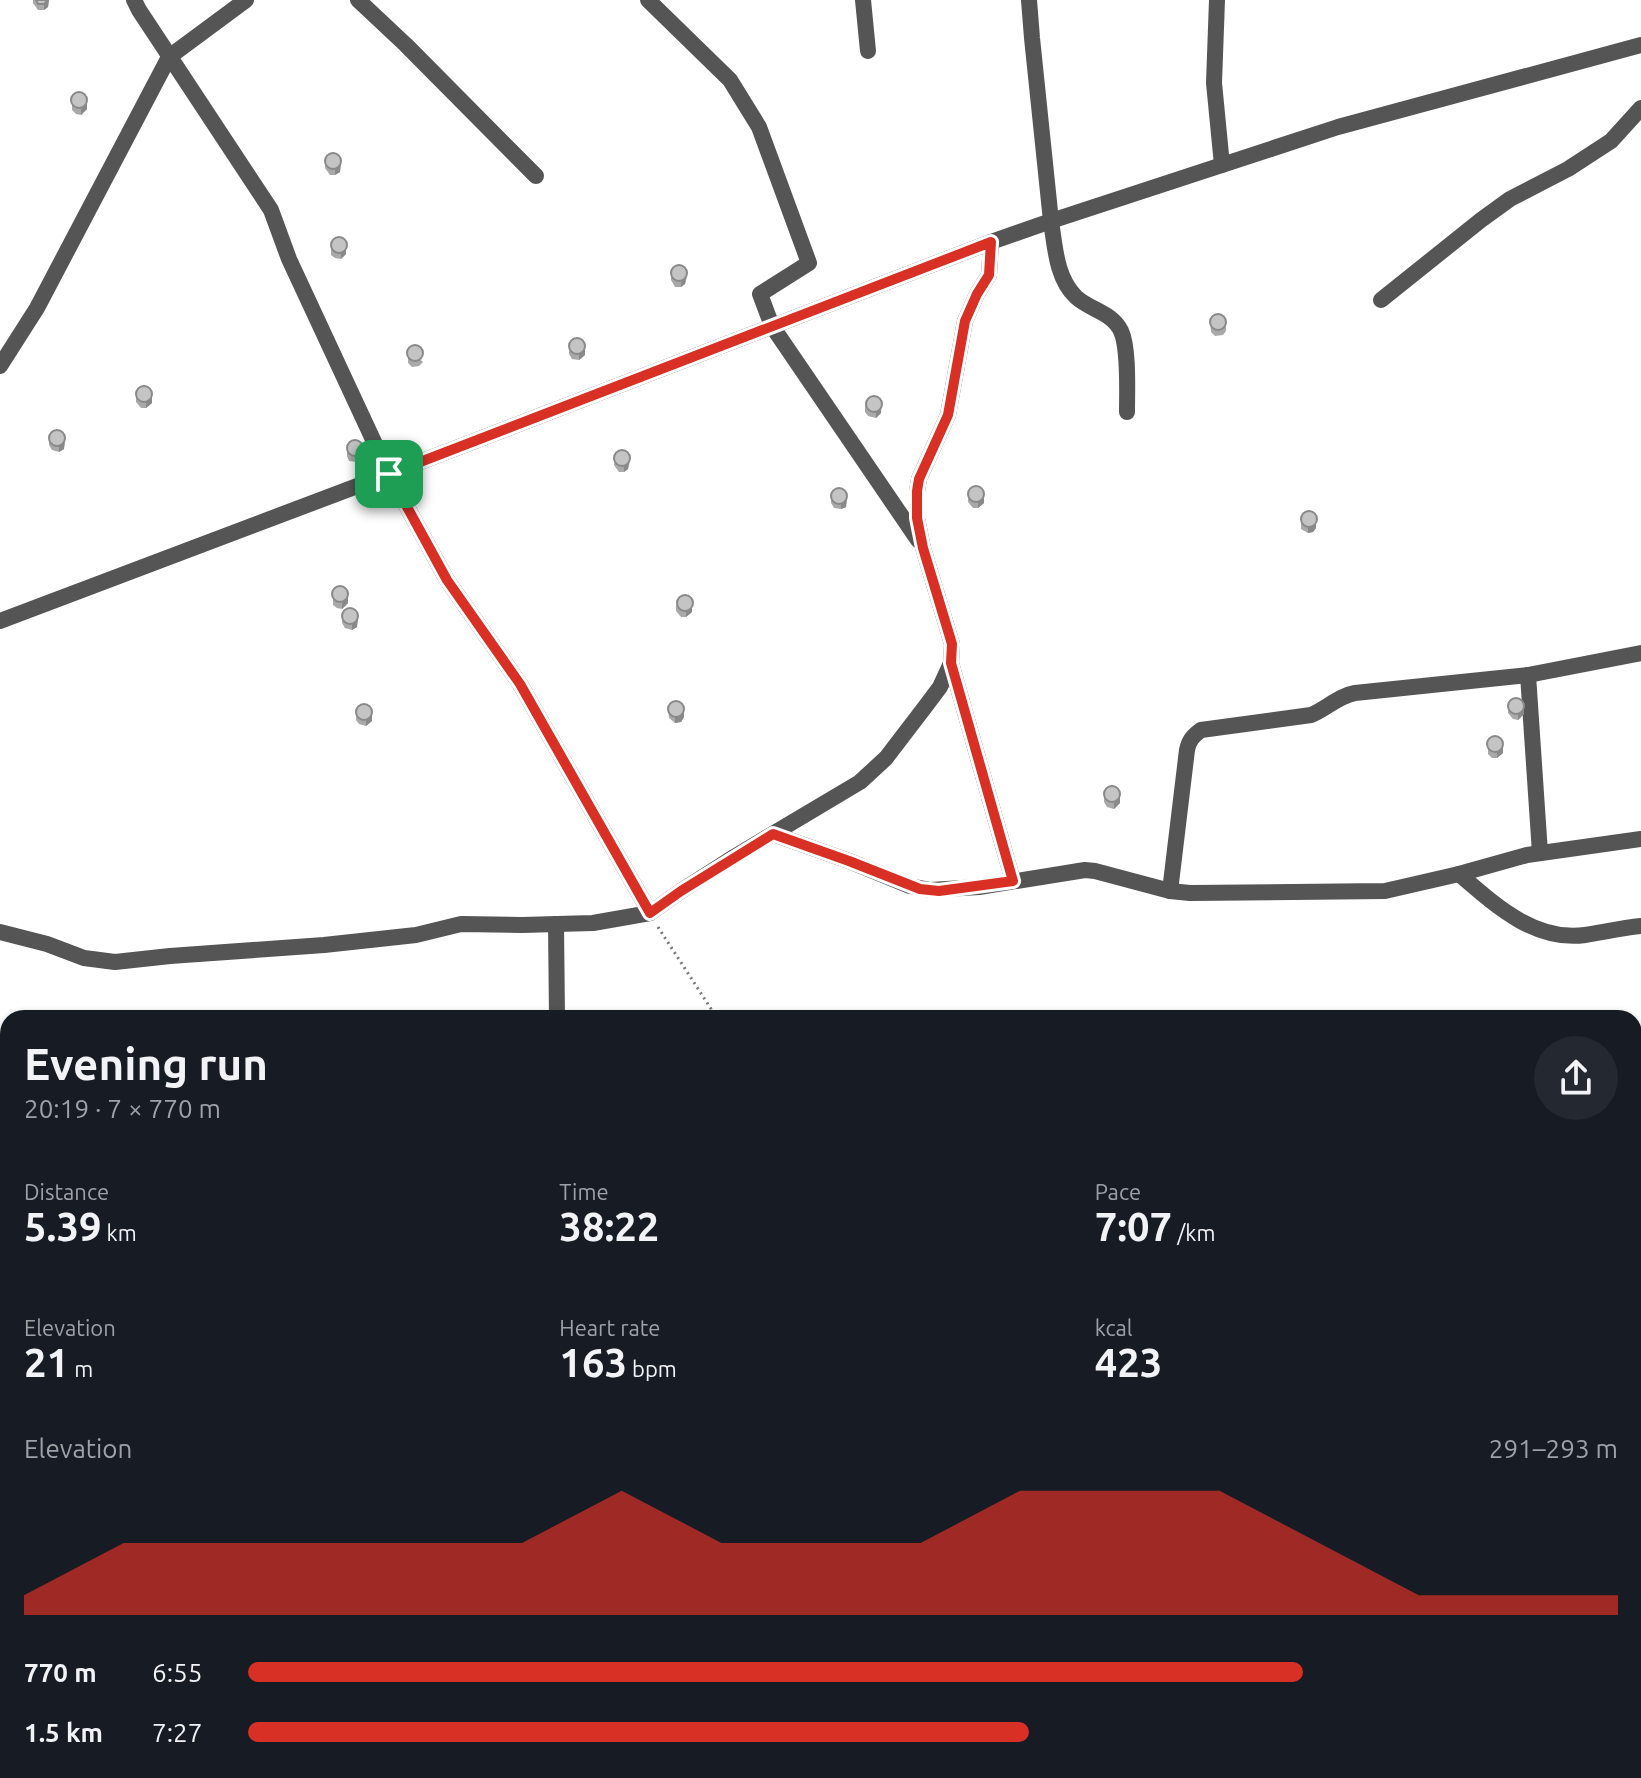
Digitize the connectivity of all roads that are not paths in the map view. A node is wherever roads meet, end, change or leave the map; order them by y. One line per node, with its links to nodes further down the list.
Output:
1 (134, 0): 10 (street)
2 (246, 0): 10 (street)
3 (358, 0): 13 (street)
4 (648, 0): 17 (street)
5 (863, 0): 9 (street)
6 (1029, 0): 14 (street)
7 (1217, 0): 12 (street)
8 (1641, 45): 12 (street)
9 (868, 51)
10 (169, 57): 18 (street); 20 (street)
11 (1641, 108): 16 (street)
12 (1222, 165): 14 (street)
13 (536, 176)
14 (1051, 221): 15 (street); 19 (street)
15 (991, 242): 17 (street); 21 (street)
16 (1381, 300)
17 (772, 326): 20 (street); 21 (street)
18 (0, 366)
19 (1127, 412)
20 (389, 474): 22 (street); 32 (street)
21 (923, 548): 24 (street)
22 (0, 621)
23 (1641, 653): 25 (street)
24 (951, 663): 26 (street); 30 (street)
25 (1528, 675): 28 (street); 31 (street)
26 (773, 834): 30 (street); 32 (street)
27 (1641, 839): 28 (street)
28 (1540, 853): 29 (street)
29 (1459, 874): 31 (street); 34 (street)
30 (1013, 881): 31 (street)
31 (1170, 891)
32 (650, 913): 33 (street)
33 (556, 924): 35 (street); 36 (street)
34 (1641, 926)
35 (0, 932)
36 (557, 1010)

